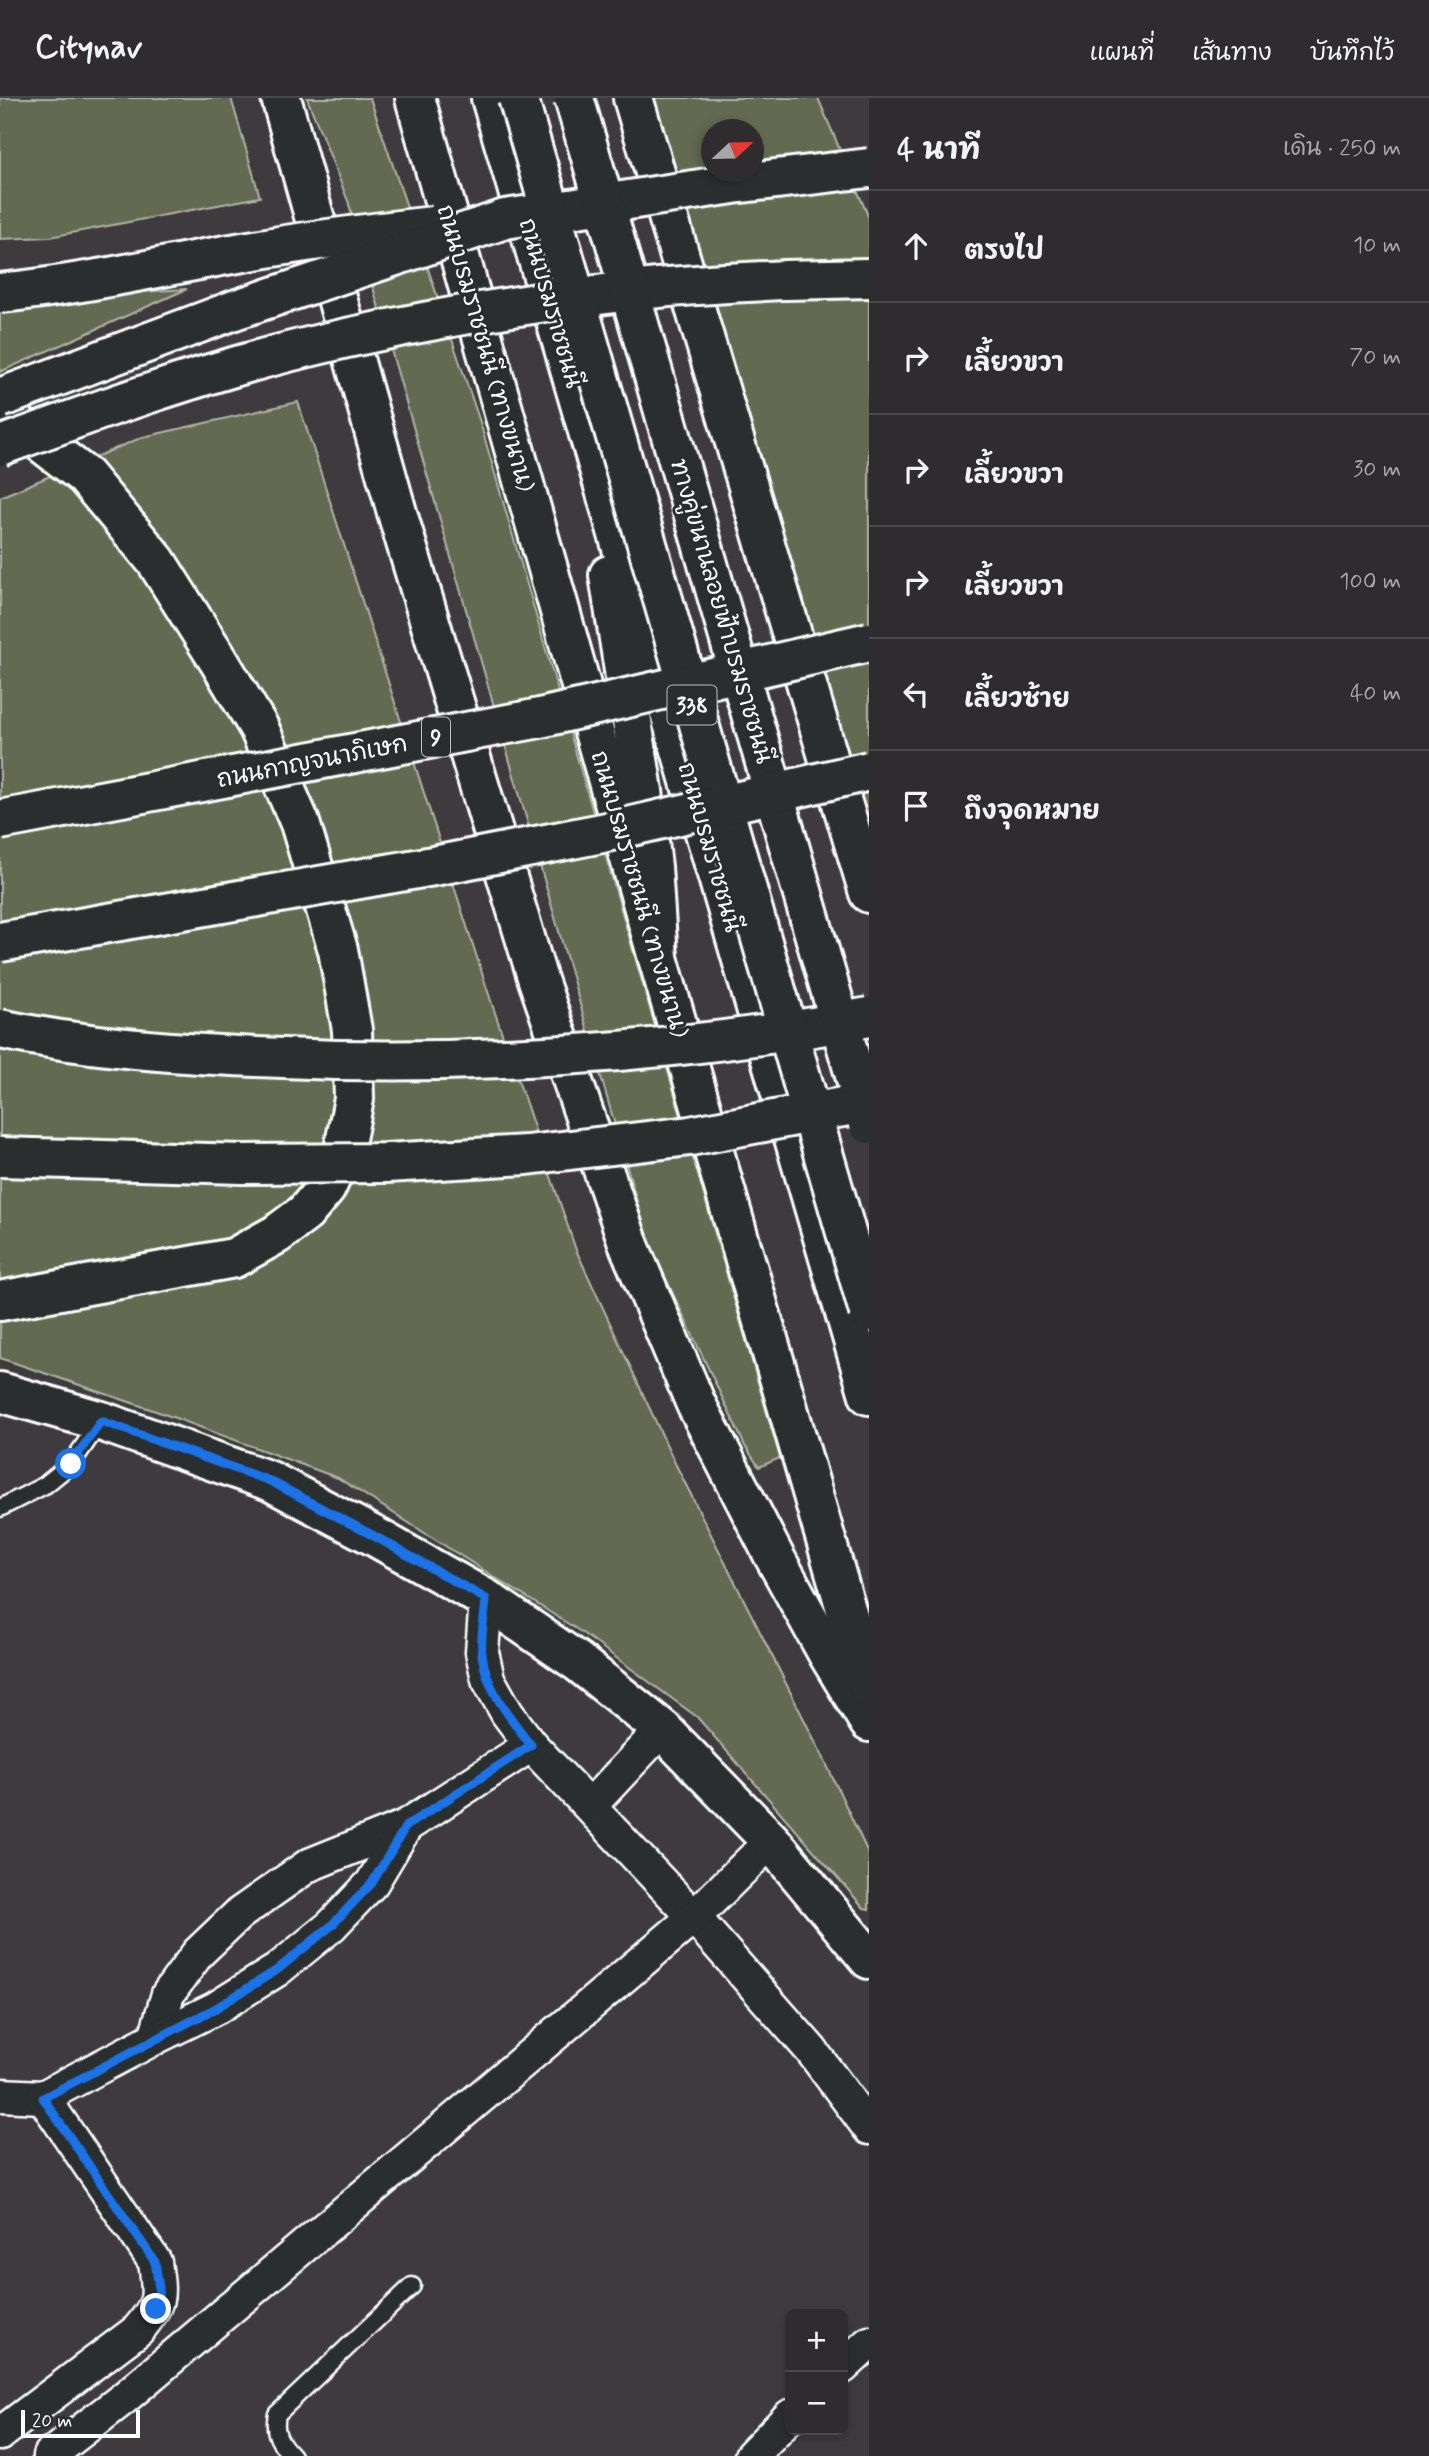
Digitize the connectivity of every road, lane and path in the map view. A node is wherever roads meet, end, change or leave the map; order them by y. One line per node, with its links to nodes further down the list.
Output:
1 (281, 98): 34 (main road)
2 (415, 98): 20 (main road, ถนนบรมราชชนนี (ทางขนาน))
3 (491, 98): 13 (main road, ถนนบรมราชชนนี / 338)
4 (517, 98): 27 (main road, 338, bridge)
5 (574, 98): 24 (main road, ทางคู่ขนานลอยฟ้าบรมราชชนนี / 338, bridge)
6 (633, 98): 18 (main road)
7 (869, 168): 8 (main road, bridge)
8 (505, 219): 10 (main road, bridge); 11 (main road, bridge)
9 (869, 278): 14 (main road, bridge)
10 (0, 293)
11 (0, 398)
12 (0, 411): 26 (main road)
13 (589, 435): 20 (main road); 29 (main road, ถนนบรมราชชนนี / 338)
14 (0, 446)
15 (869, 642): 17 (main road, ถนนกาญจนาภิเษก / 9, bridge)
16 (869, 771): 19 (main road, bridge)
17 (0, 820)
18 (869, 894)
19 (0, 942)
20 (658, 958): 33 (main road, ถนนบรมราชชนนี (ทางขนาน))
21 (869, 1017): 22 (main road, bridge)
22 (0, 1029)
23 (869, 1102): 25 (main road, bridge)
24 (869, 1124)
25 (0, 1157)
26 (0, 1301)
27 (869, 1312)
28 (0, 1392): 30 (main road)
29 (869, 1395)
30 (101, 1421): 31 (lane); 32 (main road)
31 (0, 1508)
32 (486, 1599): 35 (main road); 36 (street)
33 (869, 1689)
34 (869, 1722)
35 (662, 1729): 37 (street); 39 (main road)
36 (531, 1745): 37 (street); 38 (street)
37 (590, 1806): 40 (street)
38 (406, 1826): 42 (street); 42 (street)
39 (771, 1841): 40 (street); 41 (main road)
40 (694, 1917): 45 (street); 51 (street)
41 (869, 1959)
42 (155, 2038): 44 (street)
43 (0, 2095): 44 (street)
44 (43, 2098): 50 (street)
45 (869, 2128)
46 (412, 2286): 52 (lane)
47 (869, 2343): 48 (street)
48 (848, 2362)
49 (785, 2421): 53 (street)
50 (0, 2434)
51 (49, 2456)
52 (292, 2456)
53 (751, 2456)

